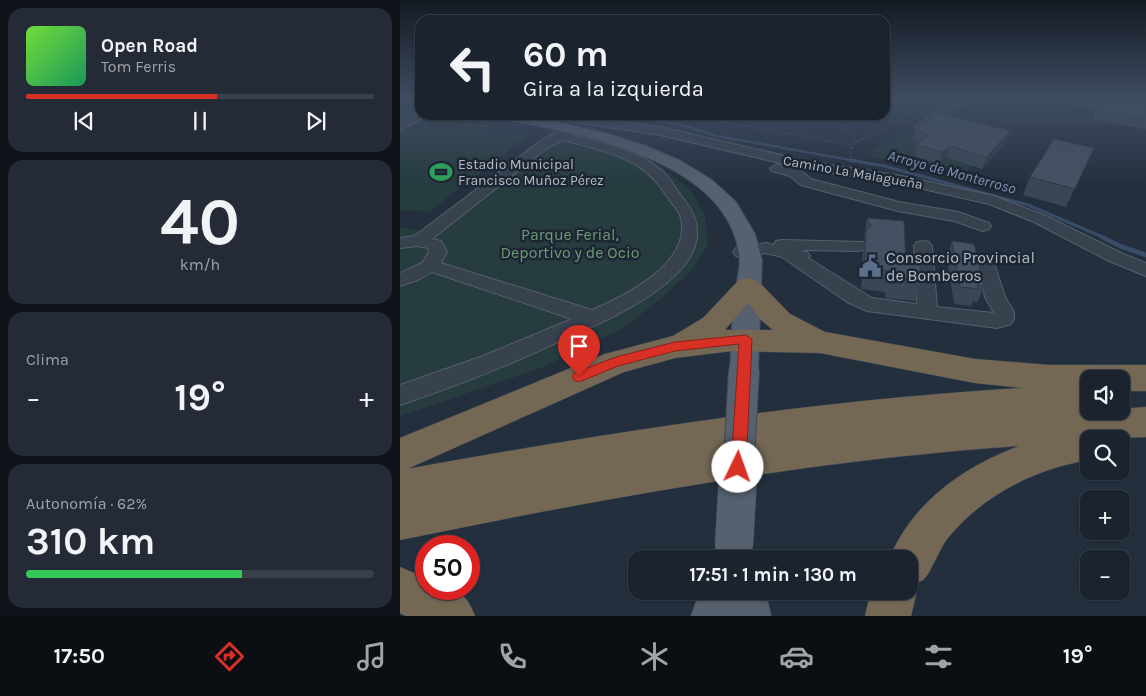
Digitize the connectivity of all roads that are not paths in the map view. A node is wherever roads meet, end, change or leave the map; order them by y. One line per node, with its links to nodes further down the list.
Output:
1 (540, 128): 5 (main road)
2 (637, 128): 6 (street, Camino La Malagueña)
3 (921, 128): 4 (street)
4 (915, 132)
5 (561, 135): 8 (street); 12 (main road); 19 (street)
6 (712, 142): 7 (street); 15 (street, Camino La Malagueña)
7 (983, 226)
8 (424, 242): 9 (street); 13 (street)
9 (400, 243)
10 (857, 246): 12 (street)
11 (923, 246): 18 (street)
12 (753, 250): 17 (main road); 18 (street)
13 (429, 265): 16 (street); 19 (street)
14 (988, 267): 18 (street)
15 (1146, 270)
16 (400, 280)
17 (748, 286): 20 (highway); 21 (highway); 22 (main road)
18 (928, 310)
19 (592, 318): 24 (street)
20 (820, 342): 22 (highway); 23 (highway)
21 (675, 347): 22 (highway); 32 (highway)
22 (745, 355): 35 (main road, bridge)
23 (1146, 378)
24 (400, 395)
25 (1146, 395): 26 (highway)
26 (1130, 396)
27 (1080, 399): 33 (highway)
28 (1146, 422): 34 (highway)
29 (1146, 435): 30 (highway)
30 (1130, 438)
31 (1080, 445): 36 (highway)
32 (400, 455)
33 (400, 489)
34 (400, 520)
35 (733, 550)
36 (918, 550)
37 (400, 590): 41 (highway)
38 (718, 600): 42 (main road)
39 (746, 600): 43 (main road)
40 (892, 600): 44 (highway)
41 (452, 616)
42 (712, 616)
43 (750, 616)
44 (888, 616)

